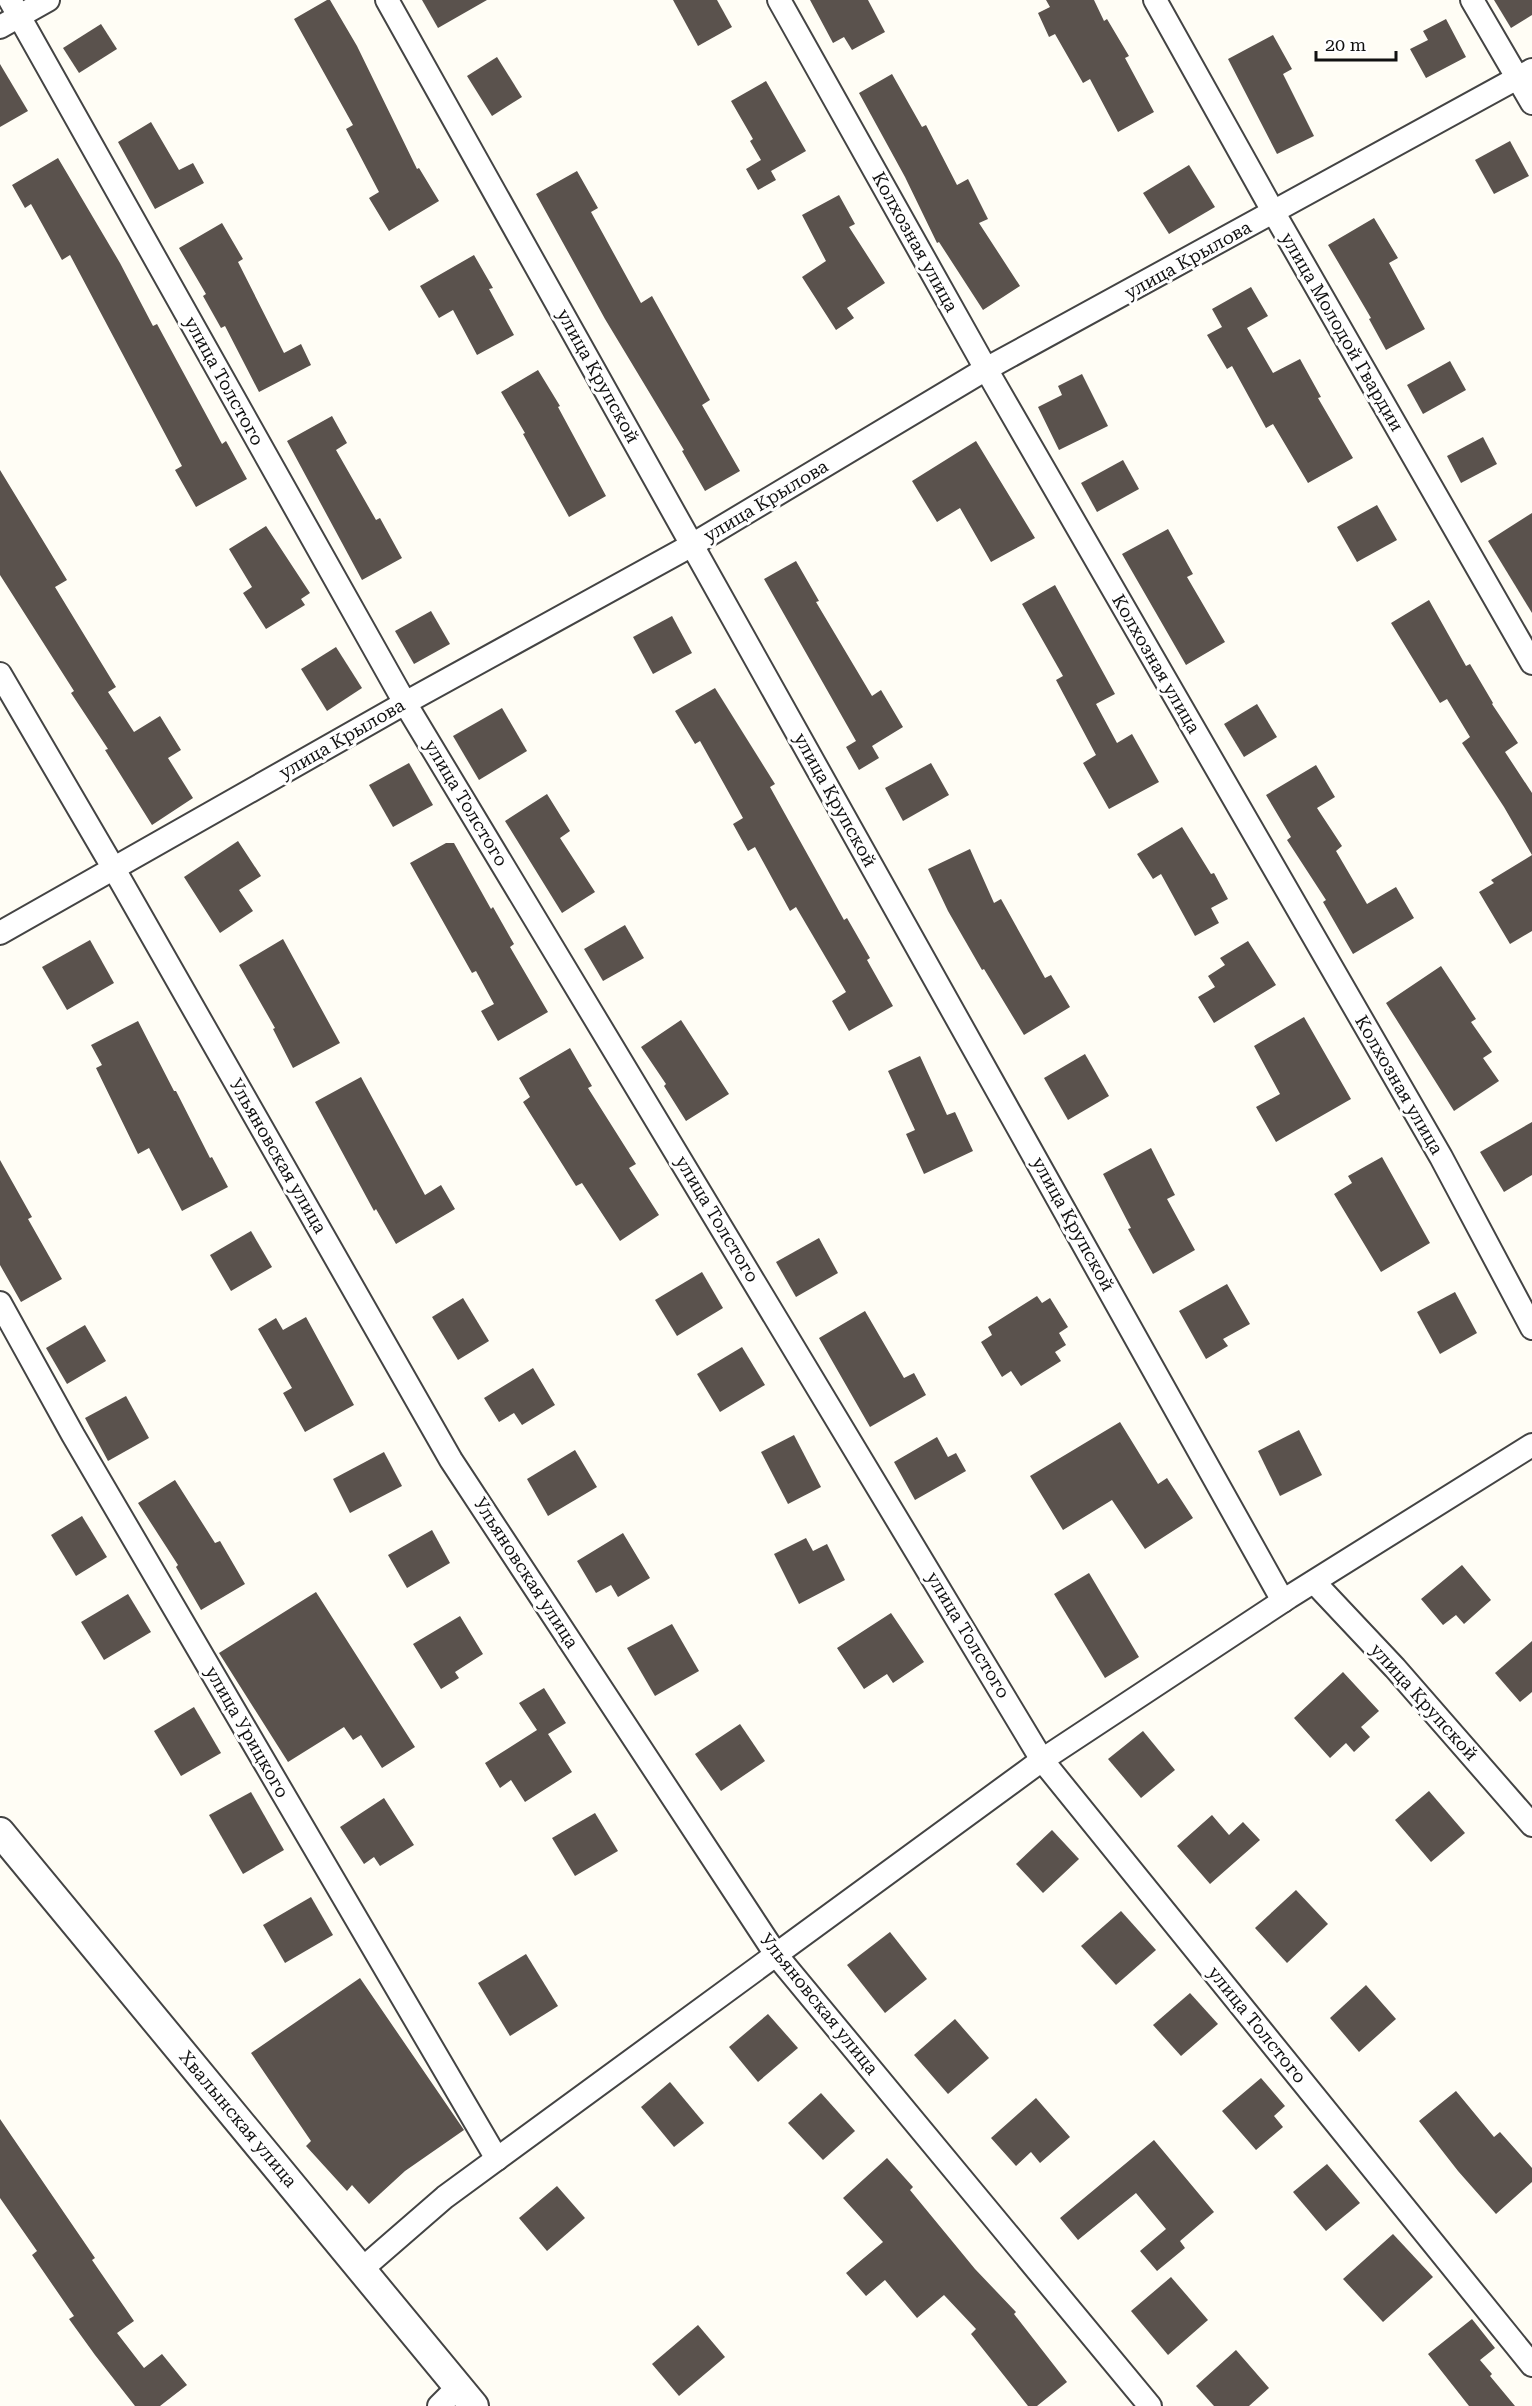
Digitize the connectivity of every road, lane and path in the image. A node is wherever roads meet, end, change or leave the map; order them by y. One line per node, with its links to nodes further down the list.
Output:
1 (48, 0): 6 (street)
2 (387, 0): 11 (street, улица Крупской)
3 (779, 0): 10 (street, Колхозная улица)
4 (1155, 0): 9 (street, улица Молодой Гвардии)
5 (1472, 0): 7 (street)
6 (10, 14): 14 (street, улица Толстого)
7 (1525, 74): 8 (street); 9 (street, улица Крылова)
8 (1532, 103)
9 (1274, 213): 10 (street, улица Крылова); 12 (street, улица Молодой Гвардии)
10 (986, 369): 11 (street, улица Крылова); 18 (street, Колхозная улица)
11 (692, 545): 14 (street, улица Крылова); 21 (street, улица Крупской)
12 (1532, 663)
13 (0, 674): 15 (street, Ульяновская улица)
14 (405, 703): 15 (street, улица Крылова); 22 (street, улица Толстого)
15 (114, 869): 16 (street, улица Крылова); 25 (street, Ульяновская улица)
16 (0, 933)
17 (0, 1303): 26 (street, улица Урицкого)
18 (1532, 1328)
19 (1532, 1445): 20 (street)
20 (1314, 1582): 21 (street); 23 (street, улица Крупской)
21 (1283, 1601): 22 (street)
22 (1042, 1760): 25 (street); 28 (street, улица Толстого)
23 (1532, 1825)
24 (0, 1832): 27 (street, Хвалынская улица)
25 (777, 1956): 26 (street); 30 (street, Ульяновская улица)
26 (497, 2159): 27 (street)
27 (362, 2269): 29 (street, Хвалынская улица)
28 (1532, 2365)
29 (457, 2400)
30 (1150, 2406)

